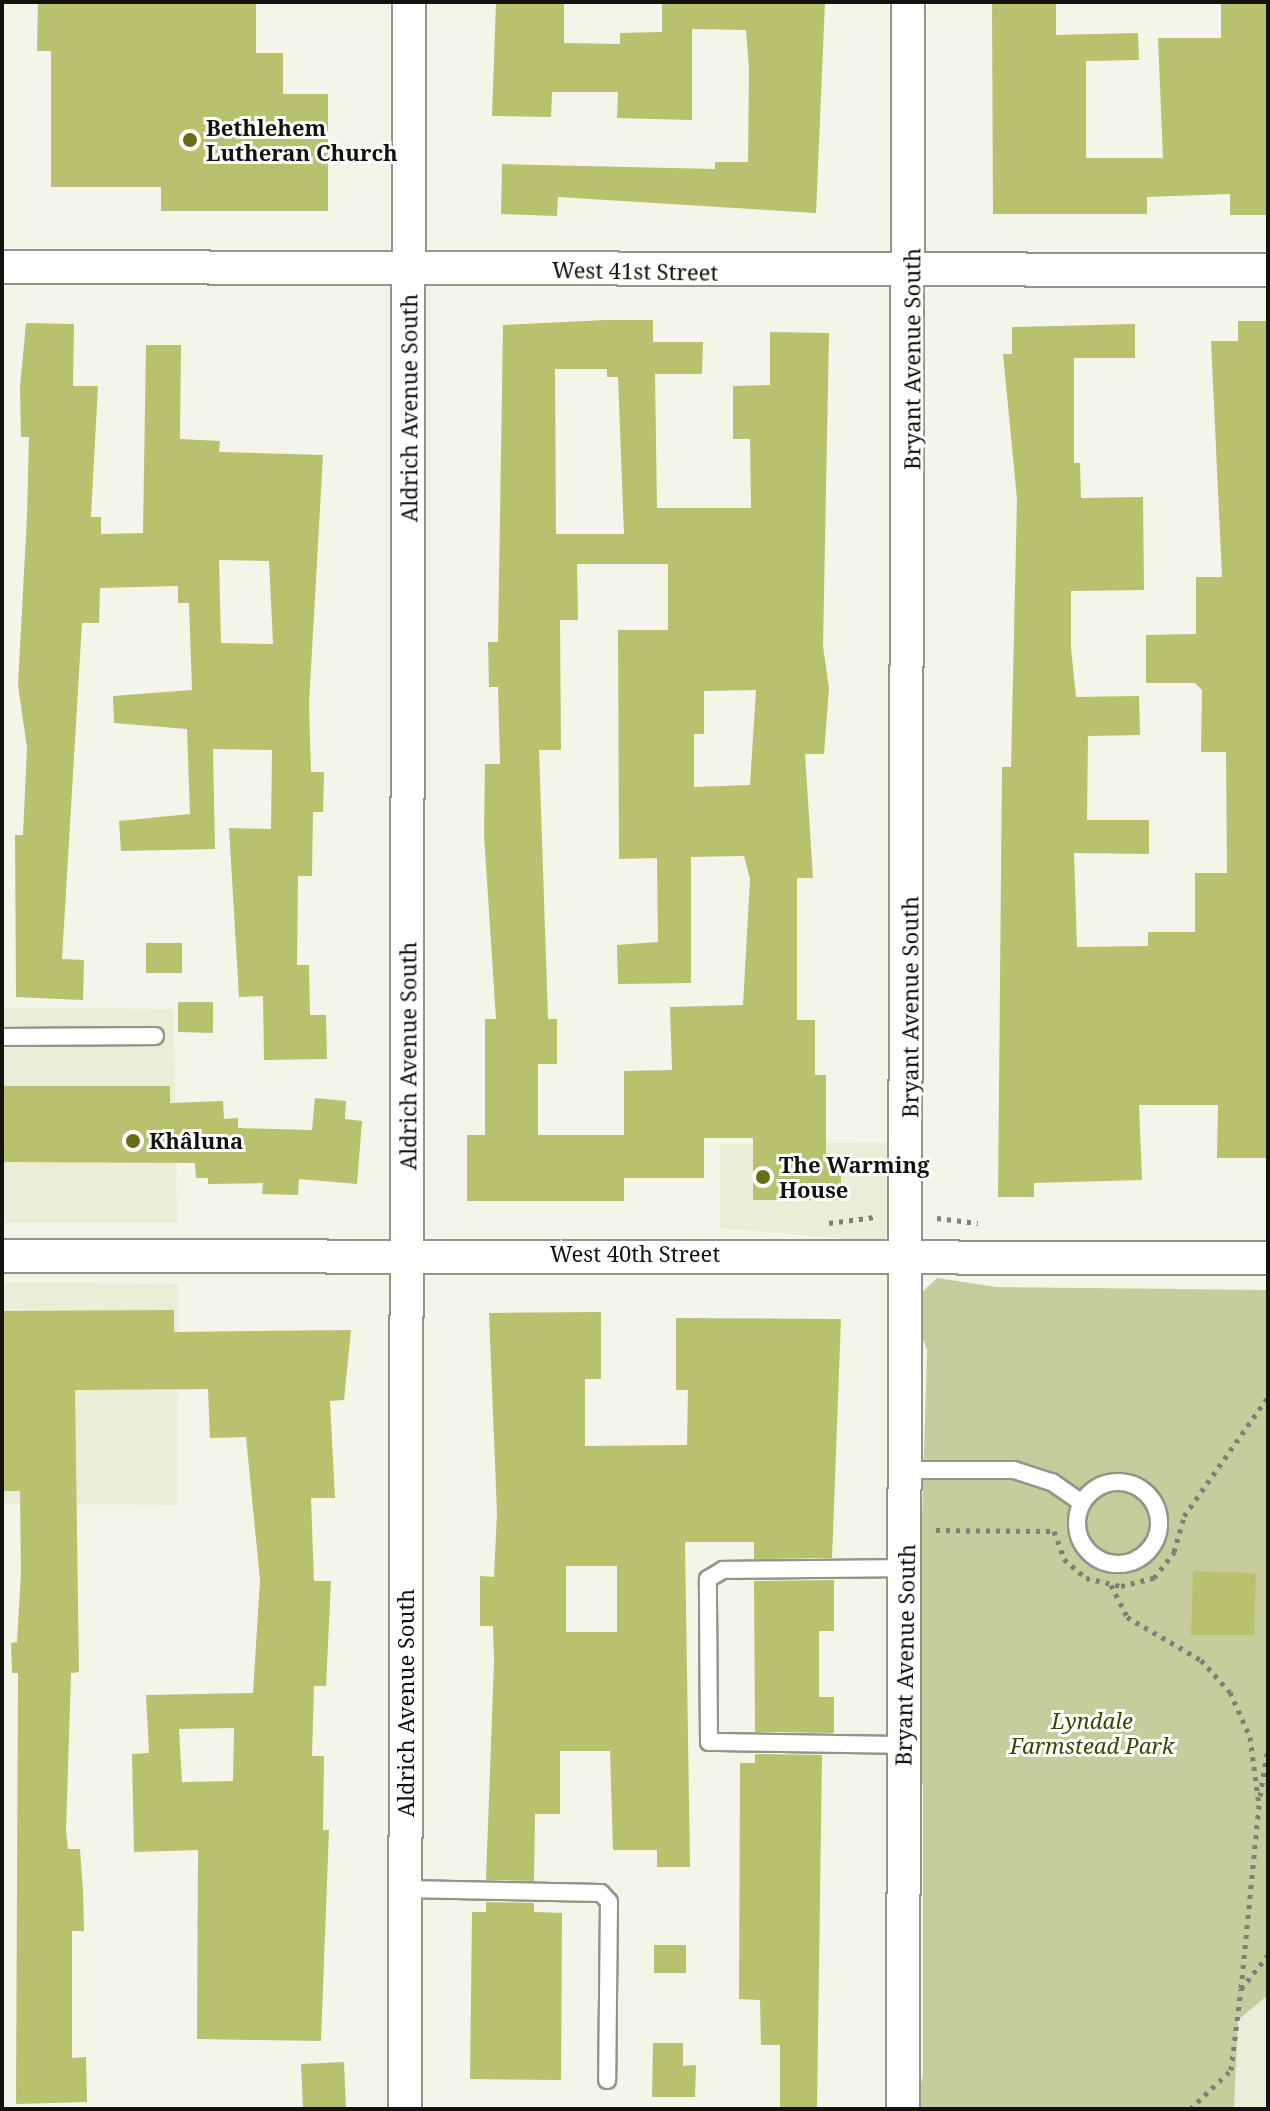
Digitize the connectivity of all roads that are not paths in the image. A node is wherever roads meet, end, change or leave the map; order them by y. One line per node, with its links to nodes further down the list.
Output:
1 (409, 2): 4 (street, Aldrich Avenue South)
2 (908, 2): 6 (street, Bryant Avenue South)
3 (2, 267): 4 (street, West 41st Street)
4 (409, 268): 6 (street, West 41st Street); 9 (street, Aldrich Avenue South)
5 (1268, 270): 6 (street, West 41st Street)
6 (912, 273): 10 (street, Bryant Avenue South)
7 (155, 1036): 8 (lane)
8 (2, 1037)
9 (408, 1253): 10 (street, West 40th Street); 11 (street, West 40th Street); 17 (street, Aldrich Avenue South)
10 (909, 1255): 12 (street, West 40th Street); 13 (street, Bryant Avenue South)
11 (2, 1256)
12 (1268, 1258)
13 (907, 1470): 14 (lane); 15 (street, Bryant Avenue South)
14 (1082, 1503): 14 (lane)
15 (906, 1568): 16 (street, Bryant Avenue South); 16 (lane)
16 (904, 1745): 20 (street, Bryant Avenue South)
17 (406, 1889): 18 (lane); 19 (street, Aldrich Avenue South)
18 (607, 2080)
19 (405, 2109)
20 (903, 2109)

